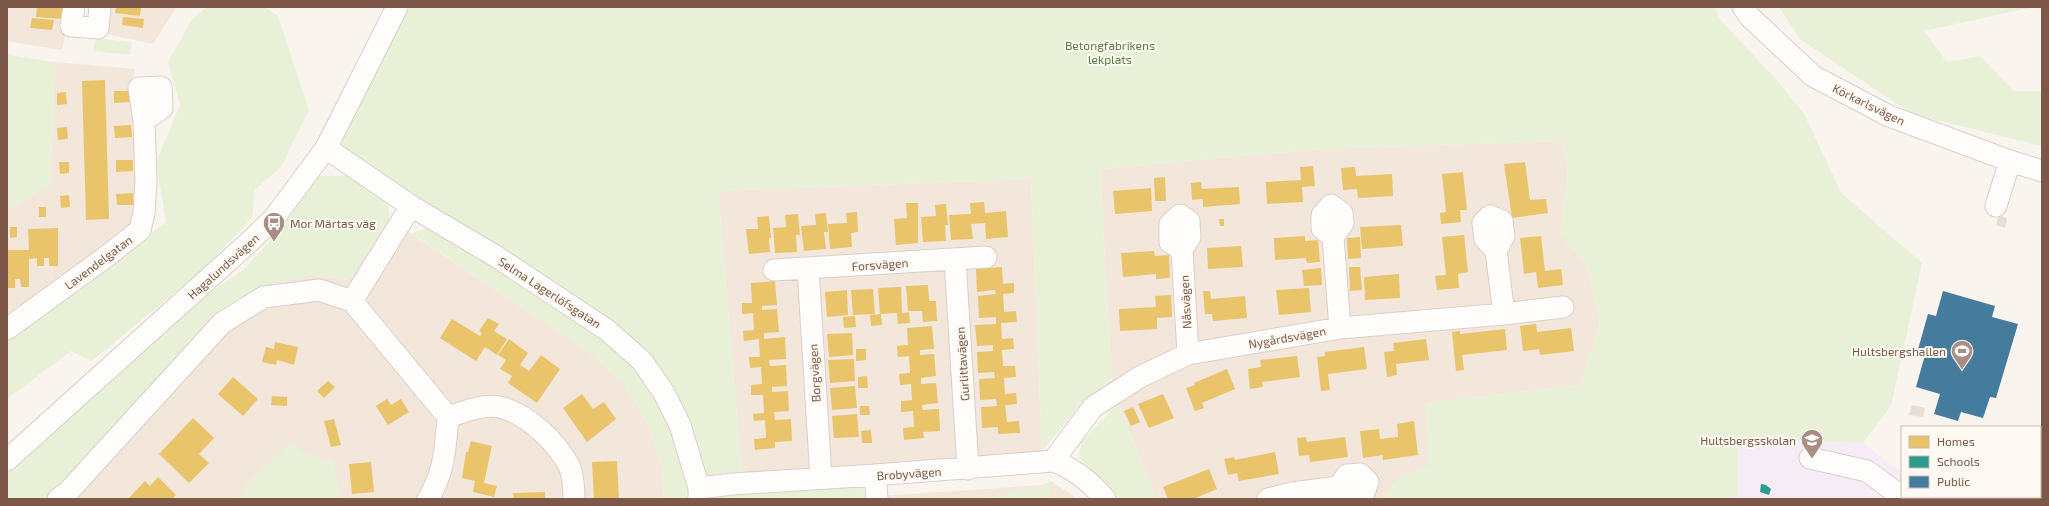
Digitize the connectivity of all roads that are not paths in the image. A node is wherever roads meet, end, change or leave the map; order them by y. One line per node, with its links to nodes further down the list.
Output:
1 (74, 7): 2 (street)
2 (100, 7)
3 (397, 7): 6 (street, Hagalundsvägen)
4 (1743, 7): 7 (street, Körkarlsvägen)
5 (144, 121): 22 (street, Lavendelgatan)
6 (326, 148): 9 (street, Selma Lagerlöfsgatan); 26 (street, Hagalundsvägen)
7 (2010, 161): 8 (street, Körkarlsvägen); 10 (street)
8 (2042, 171)
9 (411, 206): 18 (street); 32 (street, Selma Lagerlöfsgatan)
10 (1996, 206)
11 (1333, 238): 21 (street)
12 (1182, 250): 23 (street, Nåsvägen)
13 (1496, 251): 20 (street)
14 (986, 257): 15 (street, Forsvägen)
15 (955, 260): 16 (street, Forsvägen); 28 (street, Gurlittavägen)
16 (808, 269): 17 (street, Forsvägen); 30 (street, Borgvägen)
17 (774, 270)
18 (352, 301): 24 (street); 34 (street)
19 (1563, 307): 20 (street, Nygårdsvägen)
20 (1504, 314): 21 (street, Nygårdsvägen)
21 (1340, 328): 23 (street, Nygårdsvägen)
22 (7, 329)
23 (1188, 354): 27 (street, Nygårdsvägen)
24 (448, 417): 35 (street); 36 (street)
25 (1810, 458): 33 (street)
26 (7, 460)
27 (1054, 462): 28 (street, Brobyvägen); 38 (street, Brobyvägen)
28 (968, 469): 29 (street, Brobyvägen)
29 (875, 476): 30 (street, Brobyvägen); 37 (street)
30 (821, 478): 32 (street, Brobyvägen)
31 (1339, 487): 39 (street)
32 (699, 494)
33 (1896, 496)
34 (58, 499)
35 (428, 499)
36 (574, 499)
37 (877, 499)
38 (1105, 499)
39 (1268, 499)

